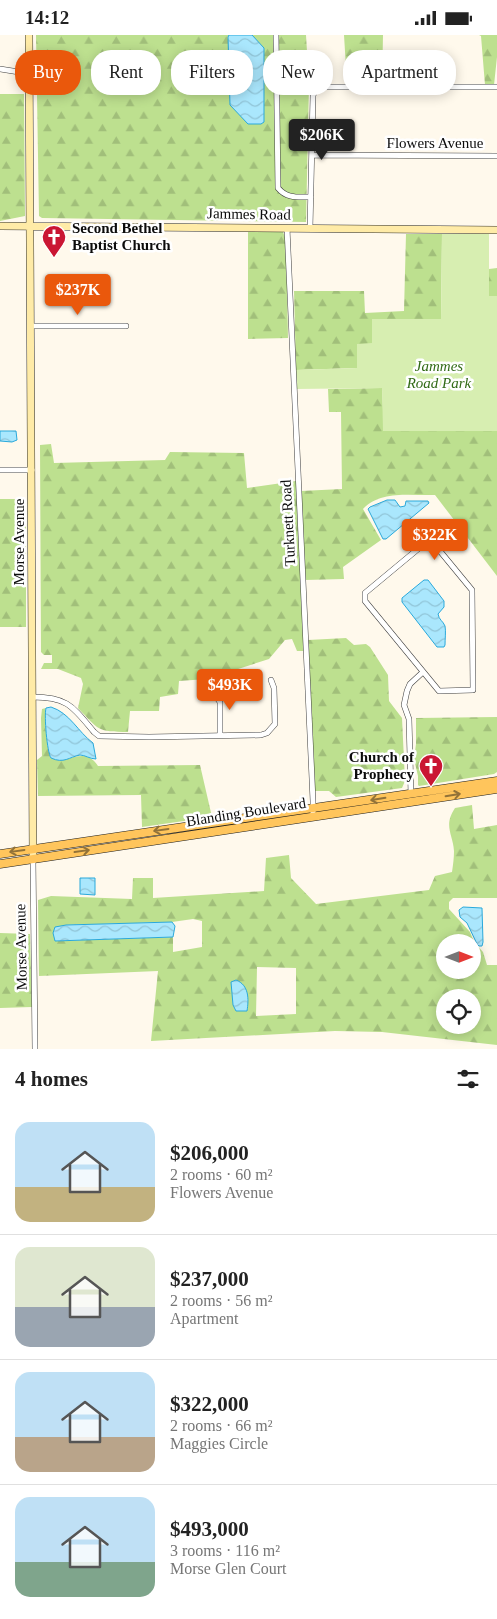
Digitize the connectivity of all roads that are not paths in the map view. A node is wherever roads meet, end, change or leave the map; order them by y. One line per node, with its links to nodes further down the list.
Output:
1 (29, 35): 3 (street, Morse Avenue)
2 (276, 35): 10 (street)
3 (29, 50)
4 (0, 69): 5 (street)
5 (15, 71)
6 (497, 87): 8 (street)
7 (29, 95): 12 (street, Morse Avenue)
8 (312, 155): 9 (street, Flowers Avenue); 10 (street)
9 (497, 156)
10 (311, 197): 14 (street)
11 (0, 226): 12 (street, Jammes Road)
12 (31, 226): 13 (street, Jammes Road); 16 (street, Morse Avenue)
13 (287, 228): 14 (street, Jammes Road); 31 (street, Turknett Road)
14 (310, 228): 15 (street, Jammes Road)
15 (497, 230)
16 (31, 326): 17 (street); 19 (street, Morse Avenue)
17 (126, 326)
18 (0, 469): 19 (street)
19 (32, 470): 23 (street, Morse Avenue)
20 (423, 672): 20 (street); 28 (street)
21 (271, 680): 24 (street)
22 (215, 695): 24 (street)
23 (33, 697): 24 (street); 36 (street, Morse Avenue)
24 (220, 735)
25 (497, 781): 27 (main road, Blanding Boulevard)
26 (497, 789): 29 (main road, Blanding Boulevard, one-way to 26)
27 (429, 791): 28 (main road, Blanding Boulevard); 29 (main road)
28 (411, 794): 30 (main road); 31 (main road, Blanding Boulevard, one-way to 31)
29 (408, 802): 30 (main road, Blanding Boulevard)
30 (390, 805): 31 (main road, Blanding Boulevard)
31 (313, 812): 32 (main road, Blanding Boulevard); 33 (main road, Blanding Boulevard)
32 (219, 821): 33 (main road); 34 (main road, Blanding Boulevard, one-way to 34)
33 (221, 830): 35 (main road, Blanding Boulevard)
34 (126, 835): 35 (main road); 36 (main road, Blanding Boulevard)
35 (128, 845): 38 (main road, Blanding Boulevard, one-way to 35)
36 (34, 849): 37 (main road, Blanding Boulevard, one-way to 37); 38 (street, Morse Avenue)
37 (0, 854)
38 (33, 859): 39 (main road, Blanding Boulevard); 40 (street, Morse Avenue)
39 (0, 864)
40 (36, 1049)

